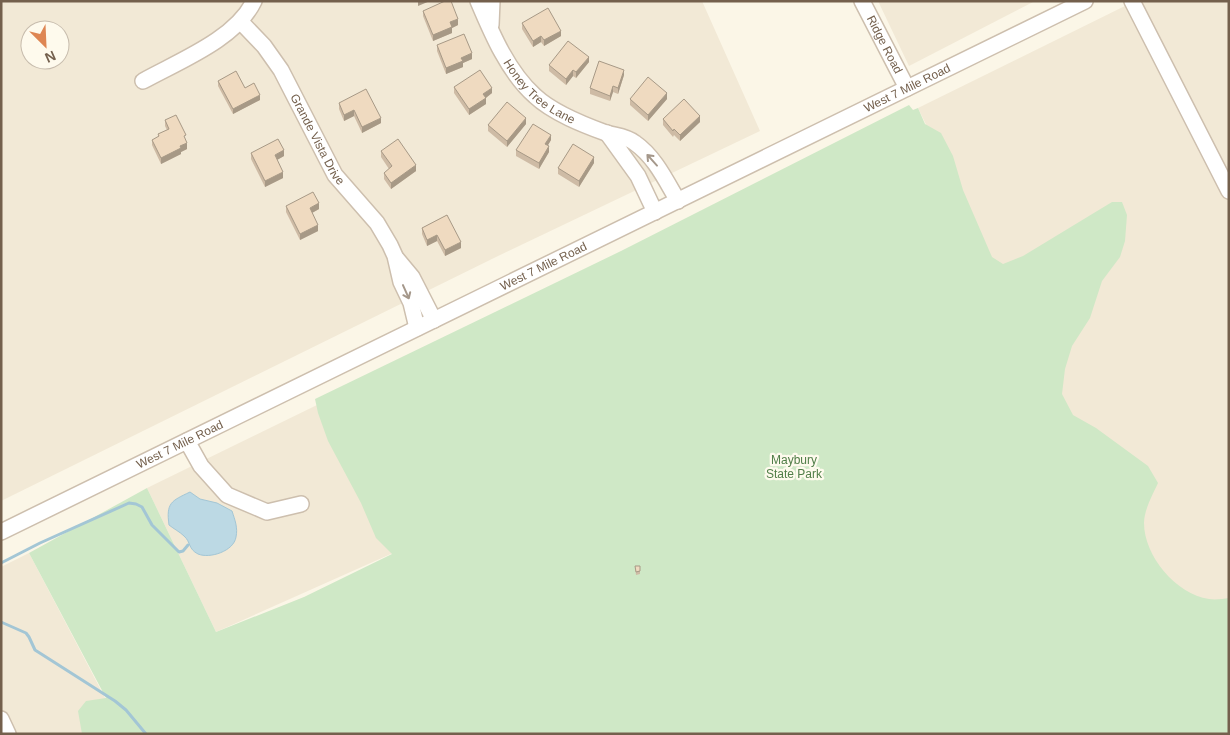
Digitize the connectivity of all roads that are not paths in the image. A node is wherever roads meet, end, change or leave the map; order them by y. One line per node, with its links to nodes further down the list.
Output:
1 (254, 1): 7 (street)
2 (478, 1): 8 (street, Honey Tree Lane)
3 (492, 1): 8 (street, Honey Tree Lane)
4 (862, 1): 10 (street, Ridge Road)
5 (1085, 1): 10 (street, West 7 Mile Road)
6 (1132, 1): 12 (street)
7 (241, 22): 9 (street); 15 (street, Grande Vista Drive)
8 (491, 29): 11 (street, Honey Tree Lane)
9 (143, 81)
10 (907, 88): 13 (street, West 7 Mile Road)
11 (607, 133): 13 (street, Honey Tree Lane, one-way to 11); 14 (street)
12 (1229, 191)
13 (678, 201): 14 (street, West 7 Mile Road)
14 (655, 212): 16 (street, West 7 Mile Road)
15 (395, 256): 16 (street, Grande Vista Drive); 17 (street, Grande Vista Drive, one-way to 17)
16 (434, 320): 17 (street, West 7 Mile Road)
17 (417, 328): 18 (street, West 7 Mile Road)
18 (187, 442): 19 (street); 20 (street, West 7 Mile Road)
19 (301, 504)
20 (1, 532)
21 (1, 719): 22 (street)
22 (8, 734)

